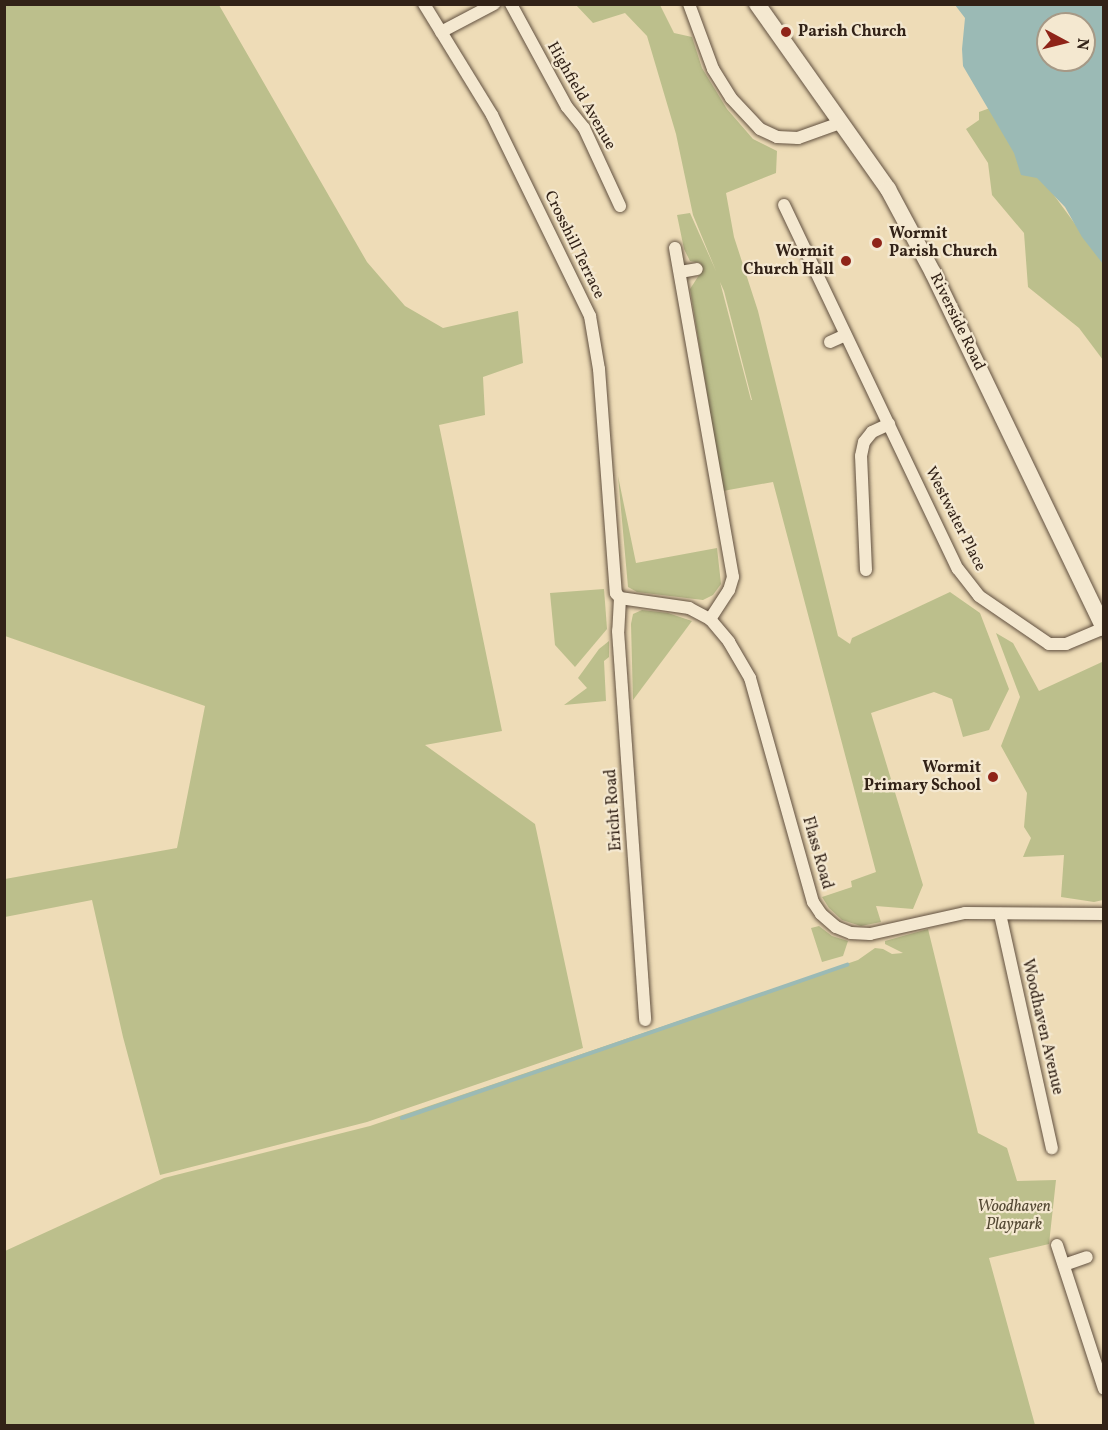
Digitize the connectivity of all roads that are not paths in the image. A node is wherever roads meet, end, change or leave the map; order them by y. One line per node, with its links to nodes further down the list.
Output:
1 (424, 4): 6 (street, Crosshill Terrace)
2 (494, 4): 6 (street)
3 (511, 4): 9 (street, Highfield Avenue)
4 (689, 4): 7 (street)
5 (757, 4): 7 (main road, Riverside Road)
6 (441, 32): 17 (street, Crosshill Terrace)
7 (840, 123): 19 (main road, Riverside Road)
8 (784, 205): 13 (street, Westwater Place)
9 (620, 206)
10 (675, 248): 12 (street)
11 (697, 269): 12 (street)
12 (680, 272): 18 (street)
13 (846, 335): 14 (street); 15 (street, Westwater Place)
14 (830, 342)
15 (889, 424): 16 (street); 19 (street, Westwater Place)
16 (866, 570)
17 (620, 598): 18 (street, Flass Road); 22 (street, Ericht Road)
18 (710, 619): 20 (street, Flass Road)
19 (1104, 628)
20 (1000, 914): 21 (street, Flass Road); 23 (street, Woodhaven Avenue)
21 (1104, 914)
22 (645, 1020)
23 (1052, 1148)
24 (1057, 1245): 26 (street)
25 (1087, 1257): 26 (street)
26 (1064, 1265): 27 (street)
27 (1104, 1389)

